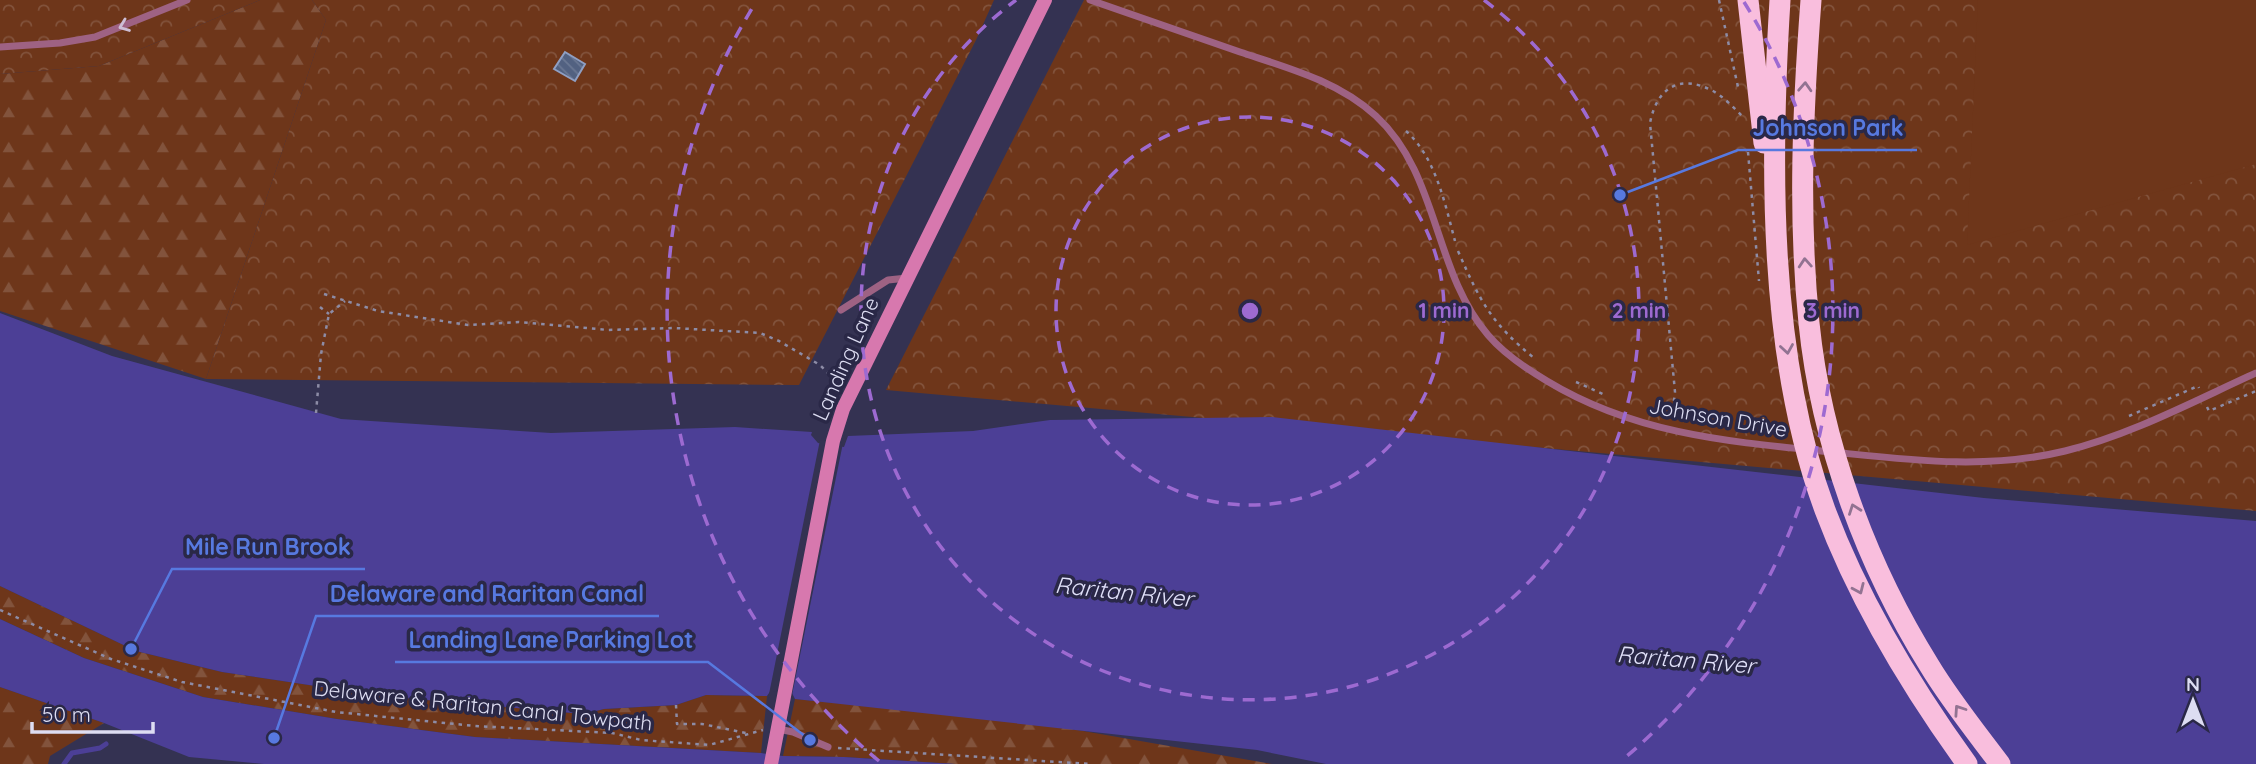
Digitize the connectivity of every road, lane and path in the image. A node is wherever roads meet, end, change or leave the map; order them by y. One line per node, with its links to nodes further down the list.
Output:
1 (187, 0): 8 (lane, one-way to 8)
2 (1045, 0): 13 (street, Landing Lane)
3 (1090, 0): 20 (lane, Johnson Drive)
4 (1719, 0): 9 (path)
5 (1748, 0): 12 (highway)
6 (1780, 0): 12 (highway)
7 (1811, 0): 40 (highway, one-way to 7)
8 (0, 47)
9 (1734, 69)
10 (1744, 118): 28 (path)
11 (1401, 127): 19 (path)
12 (1770, 139): 39 (highway, one-way to 39)
13 (906, 278): 17 (lane); 32 (street, Landing Lane)
14 (324, 294): 15 (path)
15 (345, 301): 18 (path); 21 (path)
16 (320, 307): 18 (path)
17 (841, 310)
18 (328, 314): 27 (path)
19 (1535, 359)
20 (2256, 373)
21 (840, 379)
22 (1574, 381): 25 (path)
23 (2197, 386): 29 (path)
24 (2256, 391): 26 (path)
25 (1609, 397)
26 (2209, 411)
27 (316, 413)
28 (1672, 418)
29 (2125, 418)
30 (0, 610): 33 (path, Delaware & Raritan Canal Towpath)
31 (676, 705): 33 (path)
32 (773, 731): 33 (path, Delaware & Raritan Canal Towpath); 34 (lane); 37 (street, Landing Lane)
33 (746, 733)
34 (828, 747): 35 (path)
35 (845, 749): 36 (path); 38 (path)
36 (844, 757)
37 (771, 764)
38 (1090, 764)
39 (1967, 764)
40 (2000, 764)

